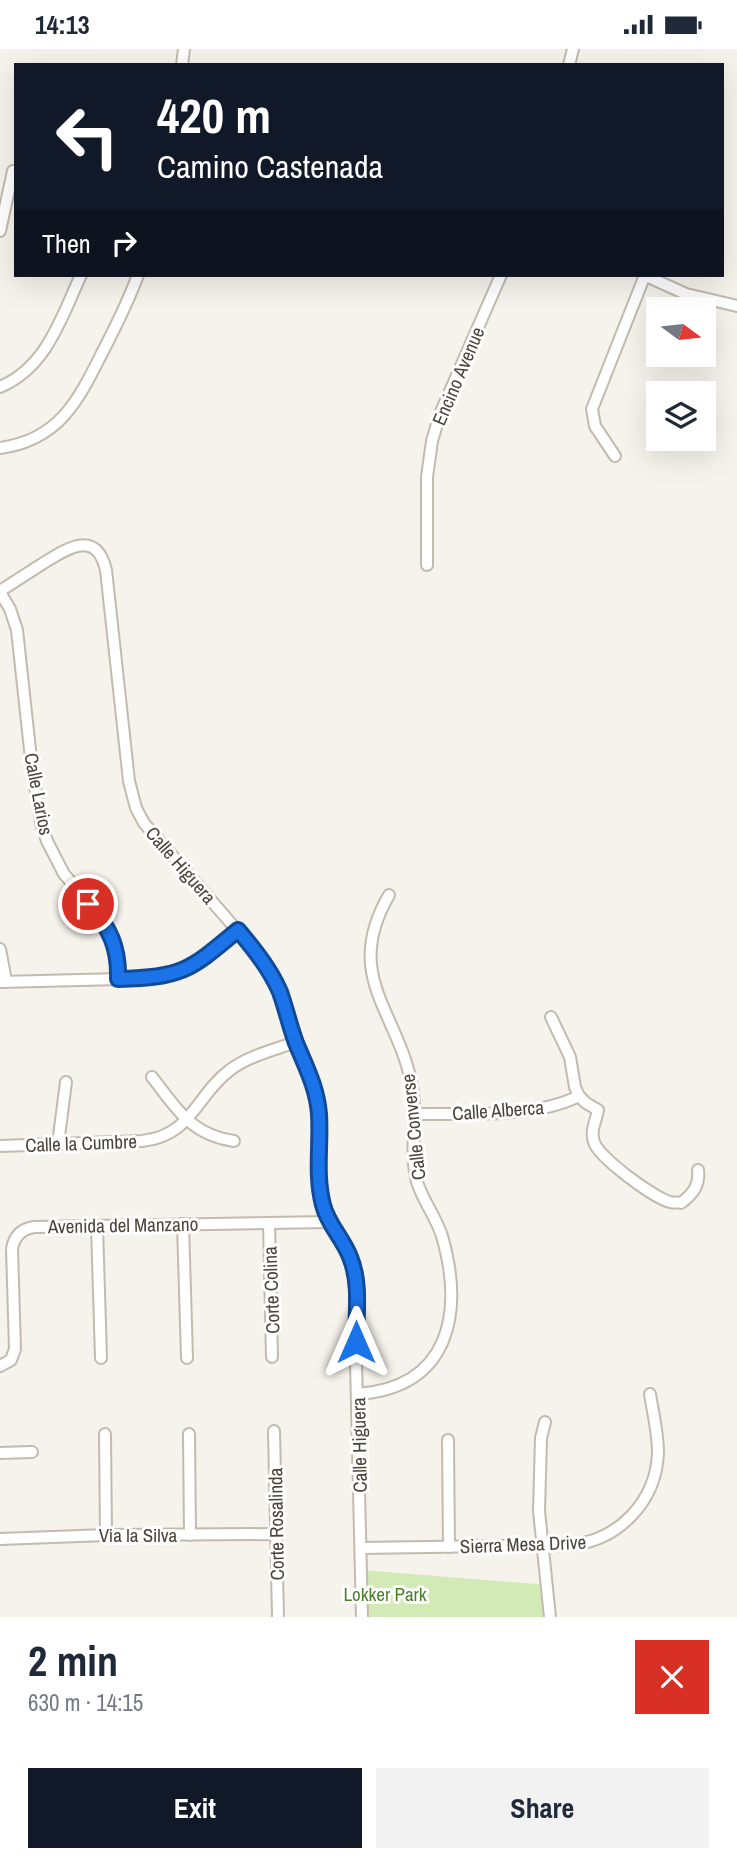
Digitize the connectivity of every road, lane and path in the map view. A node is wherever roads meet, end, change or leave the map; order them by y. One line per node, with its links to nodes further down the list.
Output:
1 (0, 169): 2 (street)
2 (14, 171): 3 (street)
3 (0, 231)
4 (80, 277): 10 (street)
5 (137, 277): 11 (street)
6 (501, 277): 13 (street, Encino Avenue)
7 (644, 277): 12 (street)
8 (650, 277): 9 (street)
9 (737, 306)
10 (0, 387)
11 (0, 448)
12 (615, 456)
13 (427, 565)
14 (0, 591): 16 (street, Calle Higuera); 18 (street, Calle Larios)
15 (389, 895): 25 (street, Calle Converse)
16 (238, 930): 18 (street); 21 (street, Calle Higuera)
17 (0, 949): 19 (street)
18 (118, 979): 19 (street)
19 (3, 981)
20 (551, 1017): 24 (street)
21 (296, 1042): 26 (street, Calle la Cumbre); 31 (street, Calle Higuera)
22 (152, 1077): 26 (street)
23 (66, 1083): 28 (street)
24 (579, 1095): 25 (street, Calle Alberca); 30 (street)
25 (414, 1114): 39 (street, Calle Converse)
26 (187, 1120): 27 (street); 28 (street, Calle la Cumbre)
27 (234, 1141)
28 (58, 1144): 29 (street, Calle la Cumbre)
29 (0, 1146)
30 (698, 1170)
31 (329, 1222): 32 (street, Avenida del Manzano); 39 (street, Calle Higuera)
32 (269, 1223): 33 (street, Avenida del Manzano); 35 (street, Corte Colina)
33 (183, 1224): 34 (street, Avenida del Manzano); 37 (street)
34 (97, 1226): 36 (street); 38 (street, Avenida del Manzano)
35 (272, 1357)
36 (101, 1358)
37 (187, 1358)
38 (0, 1366)
39 (358, 1394): 54 (street, Calle Higuera)
40 (650, 1394): 53 (street, Sierra Mesa Drive)
41 (545, 1422): 53 (street)
42 (274, 1431): 48 (street, Corte Rosalinda)
43 (105, 1434): 49 (street)
44 (189, 1434): 50 (street)
45 (448, 1440): 52 (street)
46 (32, 1452): 47 (street)
47 (0, 1453)
48 (276, 1534): 50 (street, Via la Silva); 55 (street, Corte Rosalinda)
49 (106, 1535): 50 (street, Via la Silva); 51 (street, Via la Silva)
50 (190, 1535)
51 (0, 1539)
52 (449, 1547): 53 (street, Sierra Mesa Drive); 54 (street, Sierra Mesa Drive)
53 (543, 1547): 57 (street)
54 (362, 1548): 56 (street, Calle Higuera)
55 (278, 1617)
56 (362, 1617)
57 (550, 1617)

